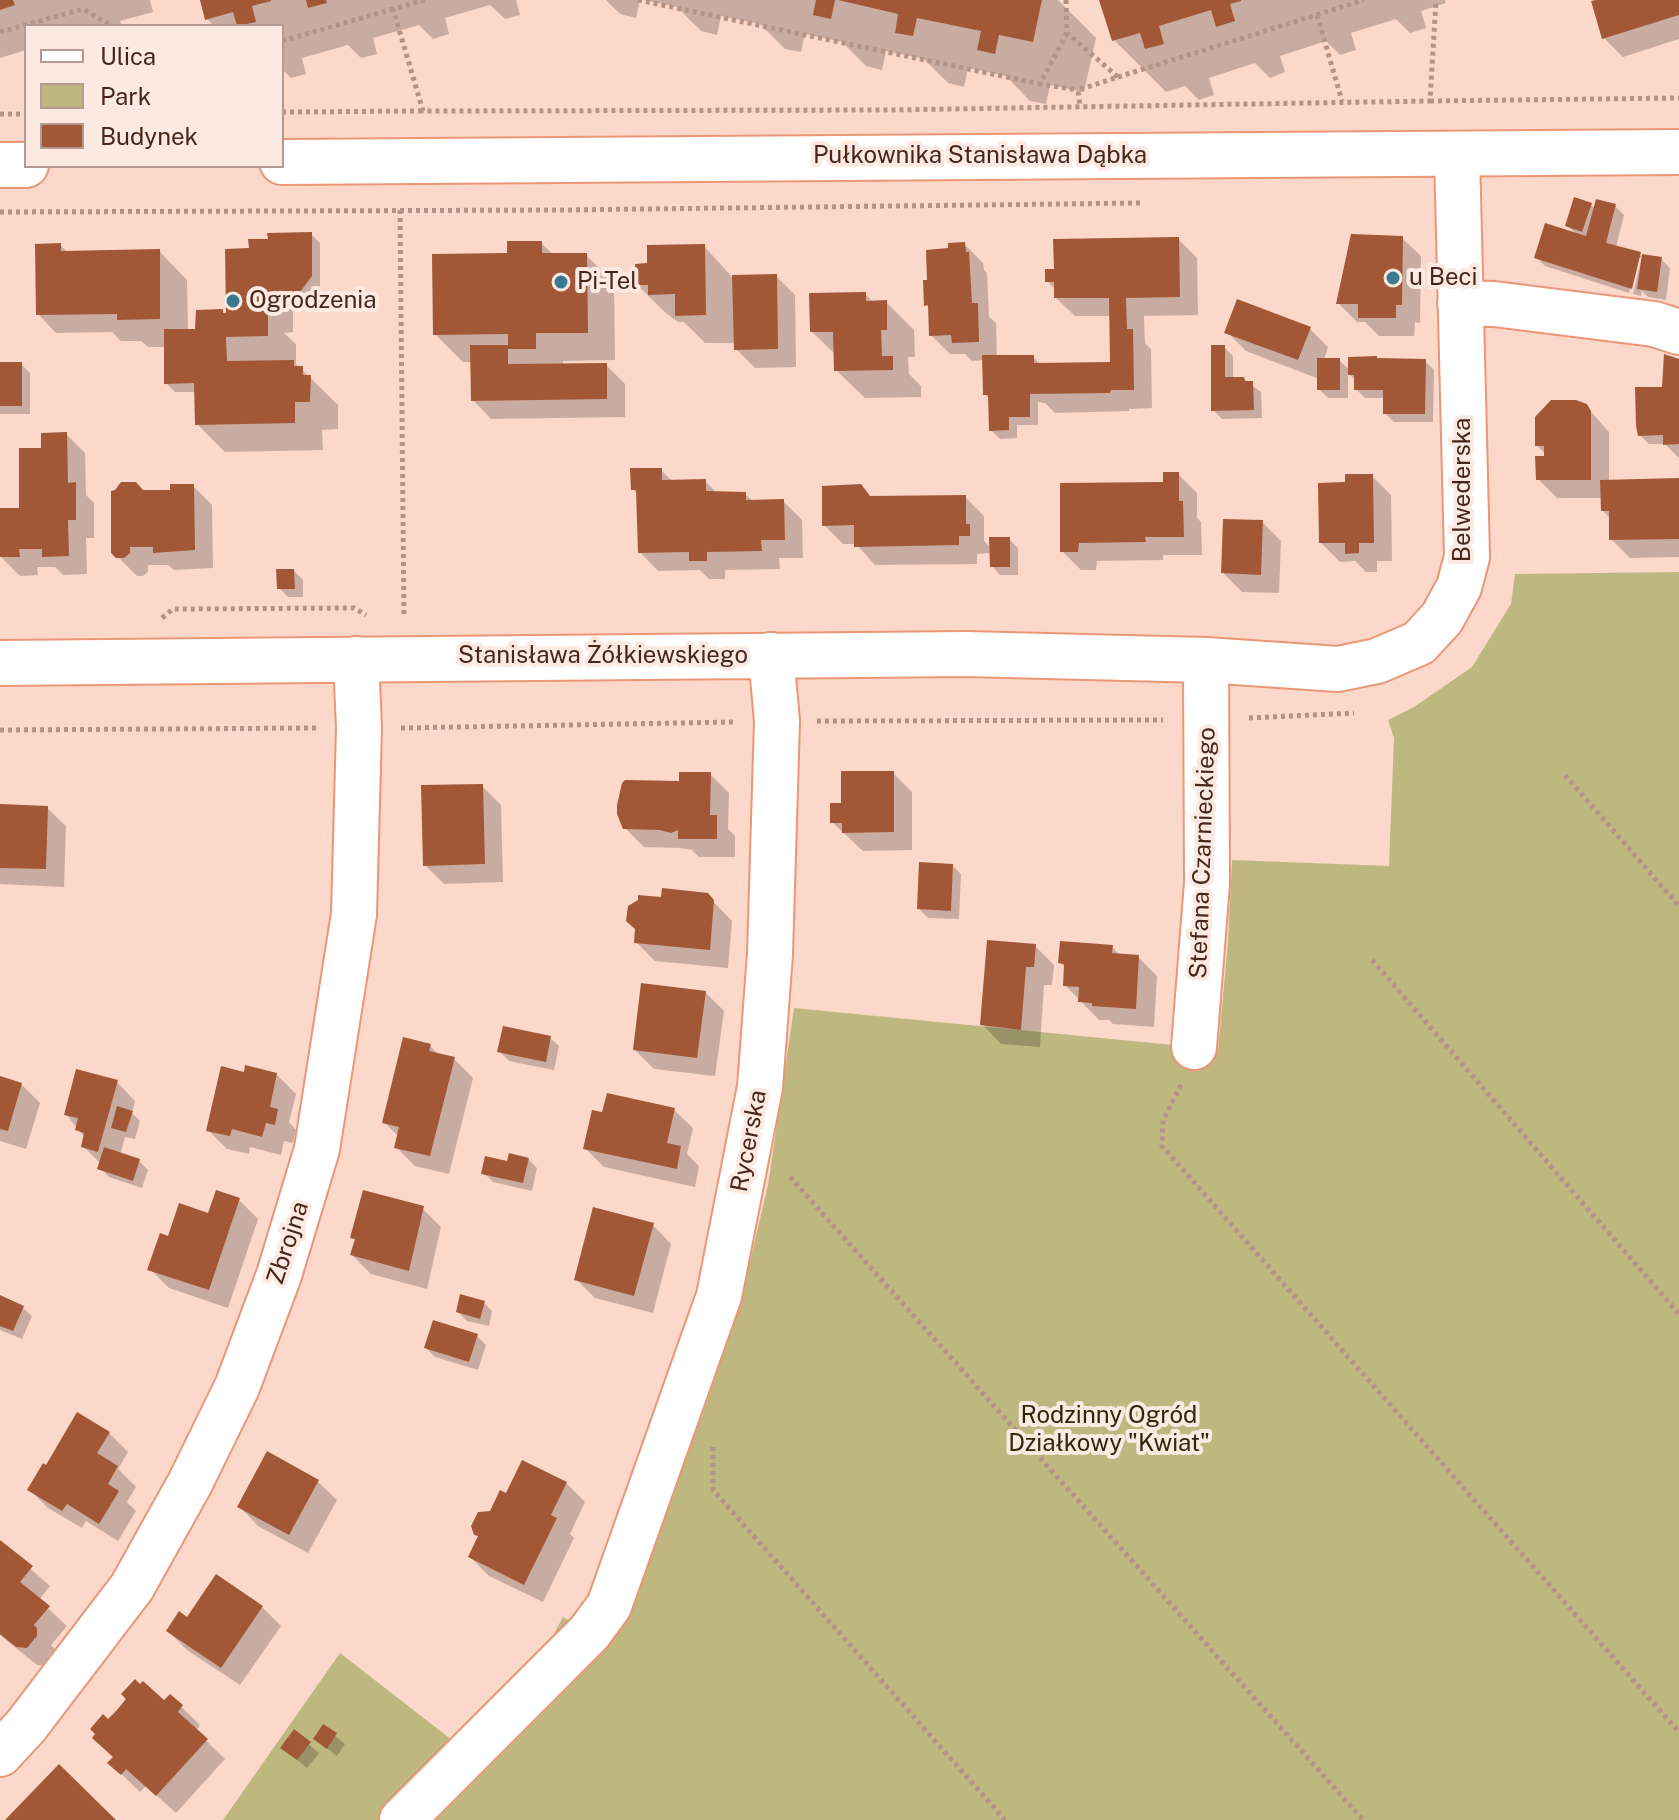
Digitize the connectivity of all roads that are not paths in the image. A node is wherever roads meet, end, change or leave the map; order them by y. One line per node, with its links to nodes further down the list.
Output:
1 (1679, 152): 2 (street, Pułkownika Stanisława Dąbka)
2 (1457, 154): 3 (street, Pułkownika Stanisława Dąbka); 6 (street, Belwederska)
3 (284, 162)
4 (0, 165): 5 (street)
5 (24, 165)
6 (1460, 303): 7 (street); 10 (street, Belwederska)
7 (1679, 332)
8 (771, 655): 9 (street, Stanisława Żółkiewskiego); 10 (street, Stanisława Żółkiewskiego); 14 (street, Rycerska)
9 (356, 659): 11 (street, Stanisława Żółkiewskiego); 13 (street, Zbrojna)
10 (1206, 660): 12 (street, Stefana Czarnieckiego)
11 (0, 663)
12 (1194, 1047)
13 (0, 1754)
14 (402, 1820)

